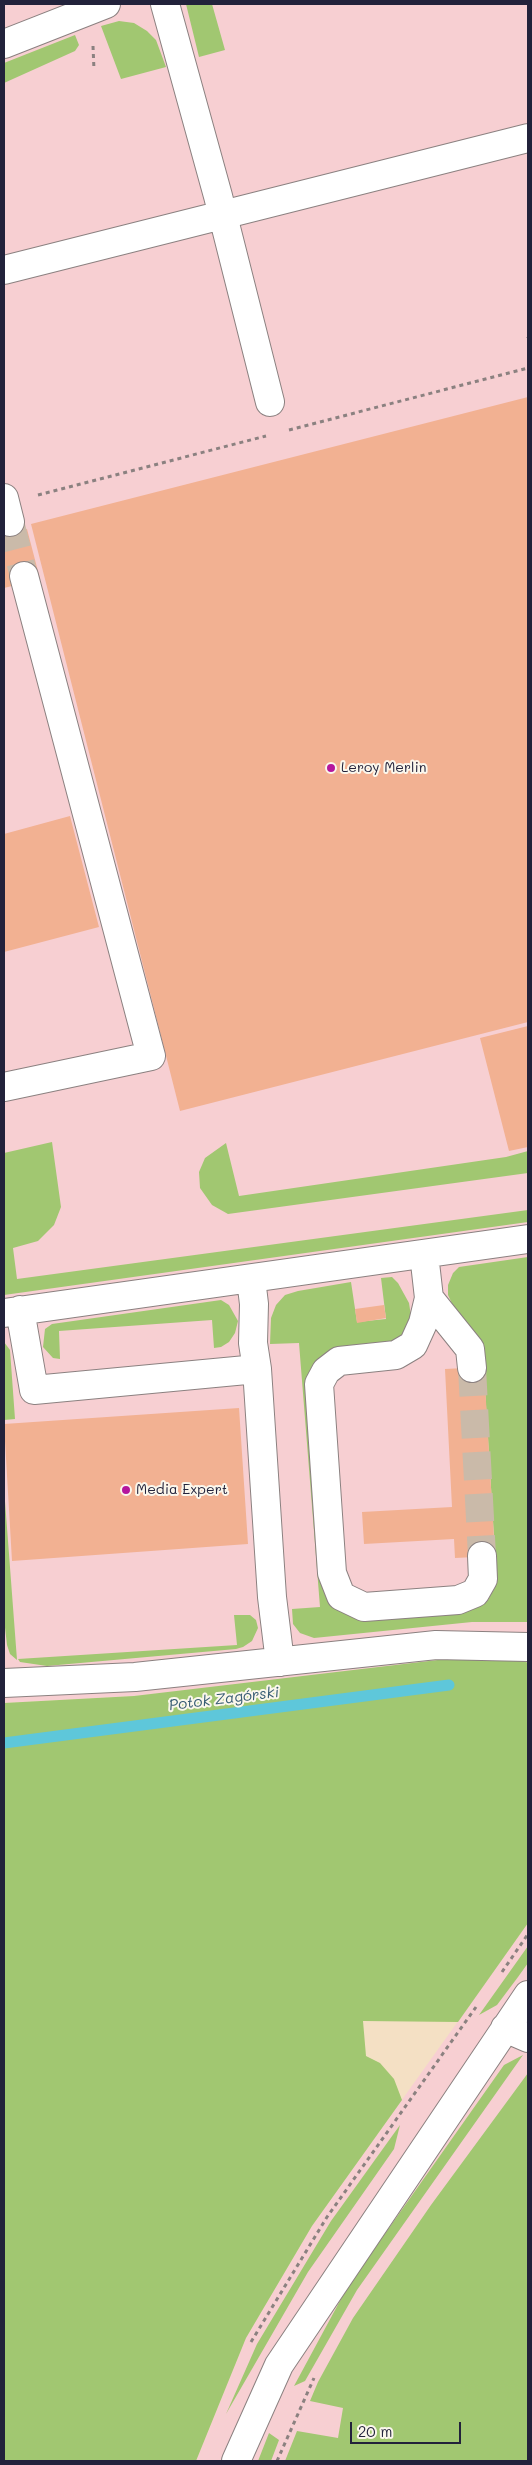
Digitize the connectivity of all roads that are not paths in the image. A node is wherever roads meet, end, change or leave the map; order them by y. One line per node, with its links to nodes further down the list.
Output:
1 (106, 4): 3 (lane)
2 (165, 4): 5 (lane)
3 (4, 44)
4 (528, 138): 5 (lane)
5 (223, 216): 6 (lane); 7 (lane)
6 (4, 270)
7 (270, 402)
8 (24, 576): 9 (lane)
9 (4, 1087)
10 (528, 1239): 11 (lane)
11 (424, 1254): 12 (lane); 13 (lane)
12 (252, 1279): 14 (lane); 16 (lane)
13 (429, 1298): 15 (lane); 17 (lane)
14 (12, 1311): 16 (lane)
15 (472, 1368)
16 (256, 1369): 19 (lane)
17 (482, 1556)
18 (528, 1647): 19 (lane)
19 (280, 1662): 20 (lane)
20 (4, 1683)
21 (528, 1994): 22 (lane)
22 (517, 2033): 23 (lane)
23 (236, 2461)

